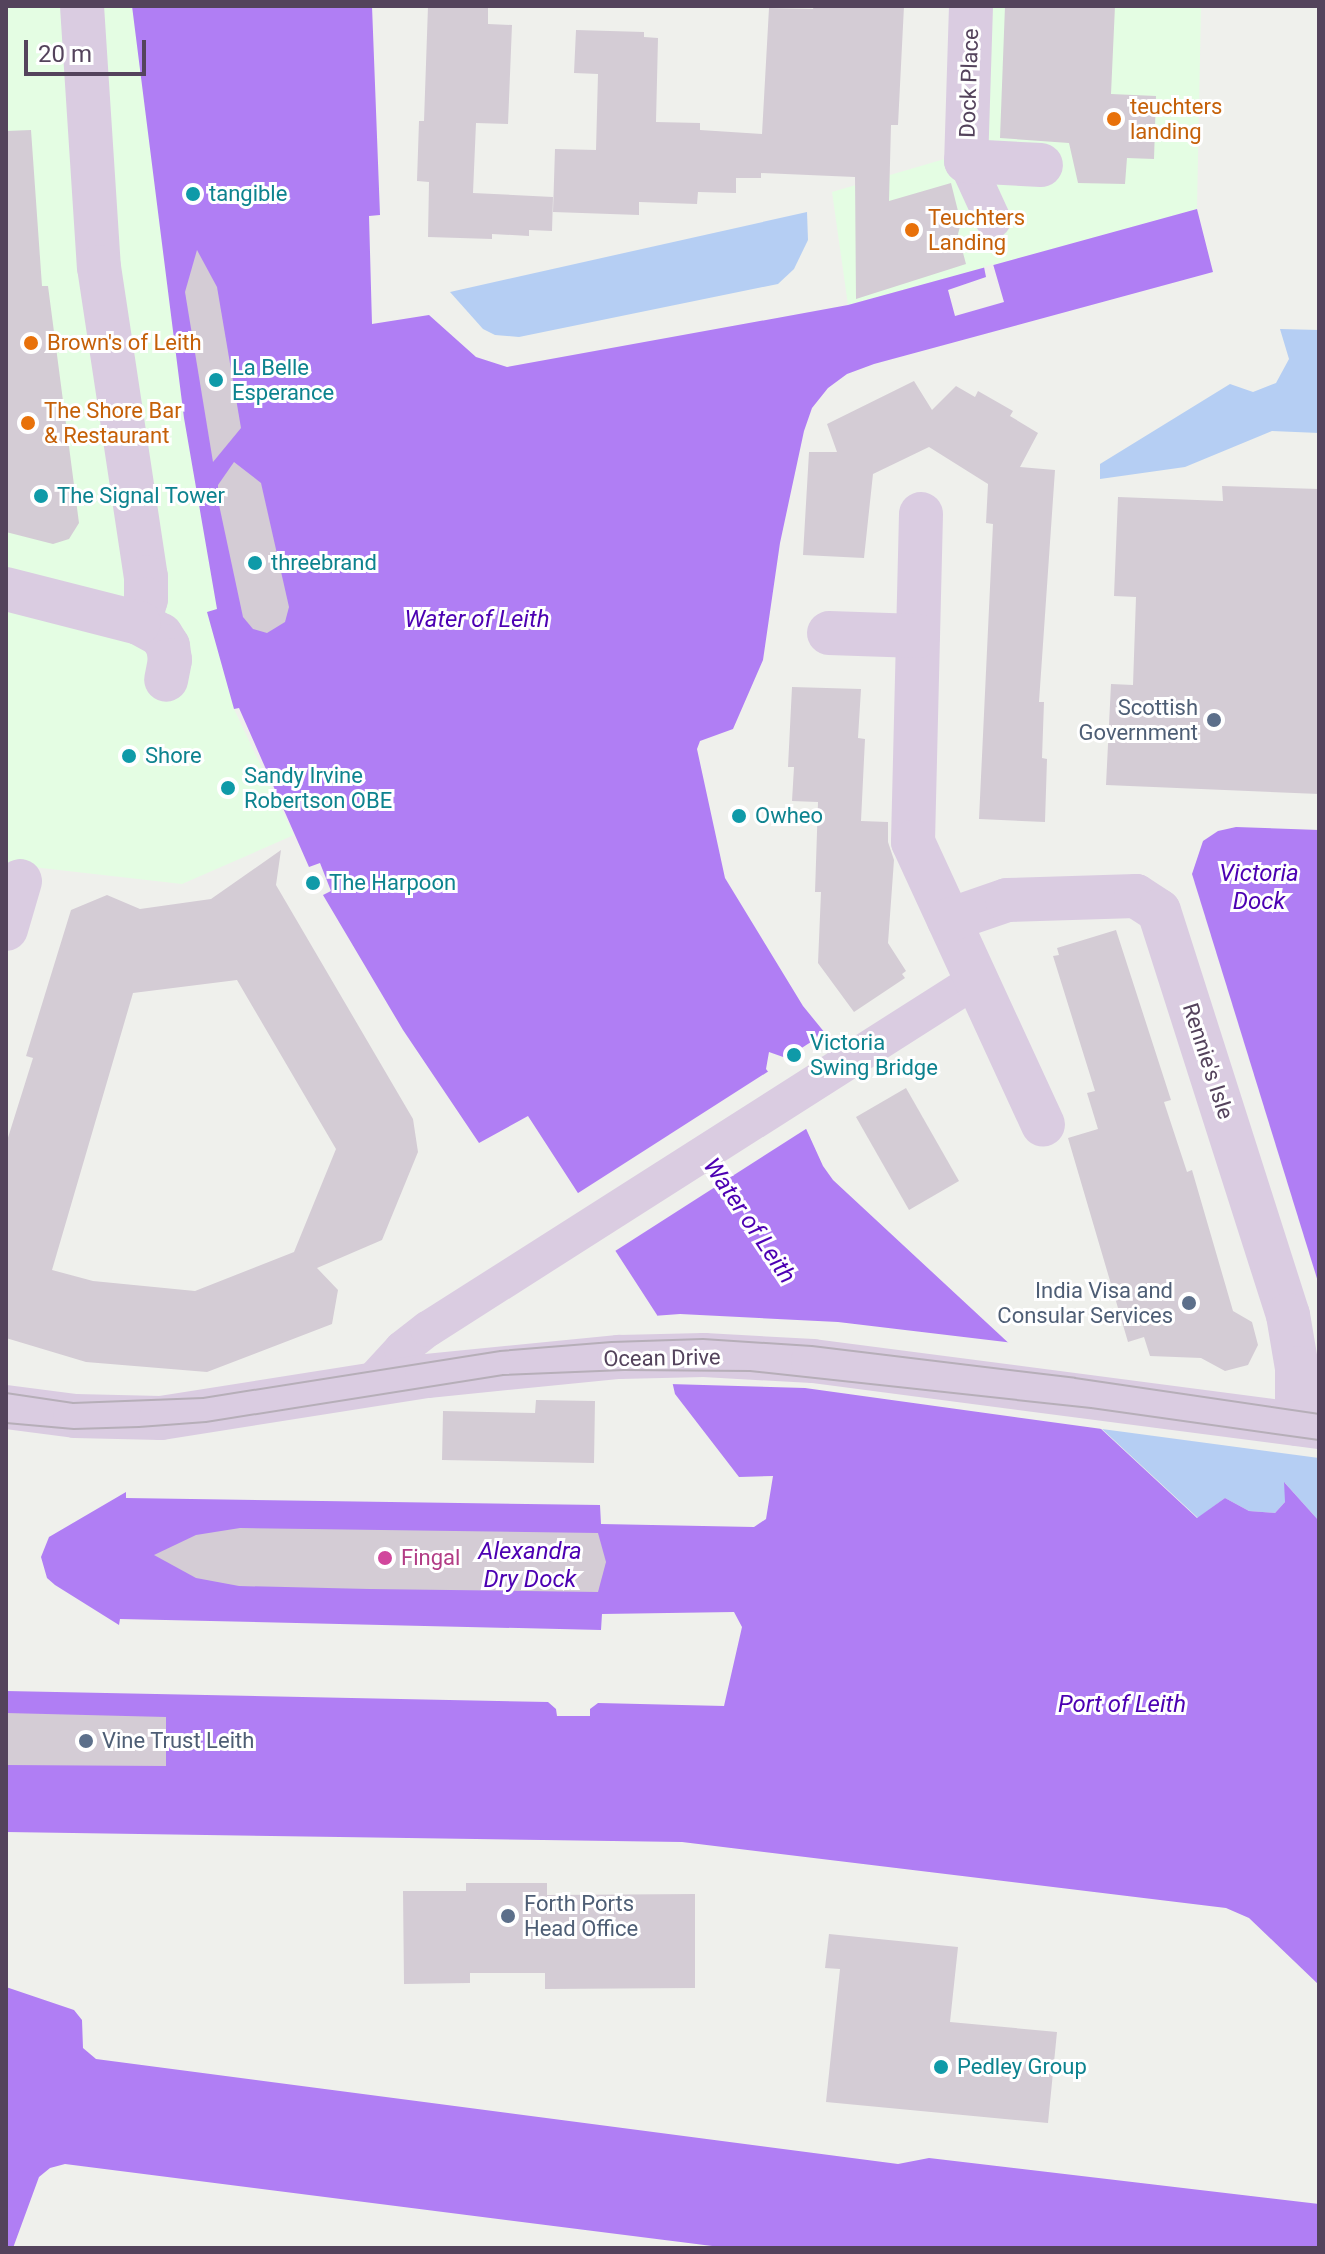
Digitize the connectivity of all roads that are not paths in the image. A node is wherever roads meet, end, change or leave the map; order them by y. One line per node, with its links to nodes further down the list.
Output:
1 (82, 6): 8 (street)
2 (971, 6): 3 (street, Dock Place)
3 (966, 161): 4 (street, Dock Place); 5 (street, Dock Place)
4 (1041, 165)
5 (993, 220)
6 (921, 514): 10 (street)
7 (6, 589): 8 (street)
8 (139, 623): 11 (street)
9 (829, 633): 10 (street)
10 (918, 636): 13 (street)
11 (166, 680)
12 (20, 881): 14 (street)
13 (949, 920): 15 (street); 19 (street, Rennie's Isle)
14 (6, 929)
15 (976, 980): 16 (street); 17 (street)
16 (1043, 1124)
17 (371, 1383): 18 (street, Ocean Drive); 19 (street, Ocean Drive)
18 (6, 1407)
19 (1308, 1426)

